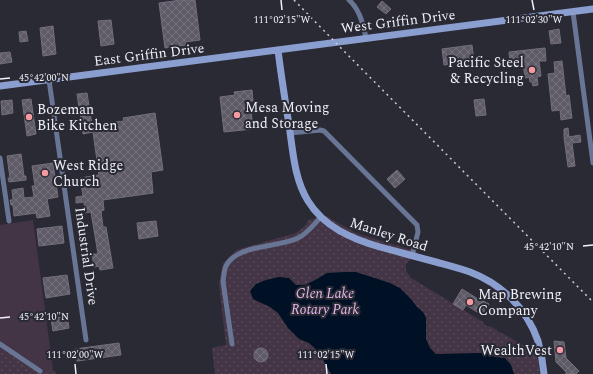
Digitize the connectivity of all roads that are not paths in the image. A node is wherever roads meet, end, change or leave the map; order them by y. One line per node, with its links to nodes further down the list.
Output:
1 (349, 0): 4 (street)
2 (593, 9): 3 (main road, West Griffin Drive)
3 (573, 12): 4 (main road, West Griffin Drive); 10 (street)
4 (366, 38): 5 (main road, West Griffin Drive)
5 (278, 50): 6 (main road, East Griffin Drive); 8 (main road, Manley Road)
6 (49, 80): 7 (main road, East Griffin Drive); 14 (street, Industrial Drive)
7 (0, 86)
8 (290, 134): 11 (main road, Manley Road); 13 (street)
9 (0, 158): 12 (street)
10 (593, 163)
11 (321, 217): 13 (main road, Manley Road); 16 (street)
12 (9, 221)
13 (412, 256): 18 (main road, Manley Road)
14 (86, 340)
15 (0, 344): 17 (street)
16 (232, 344)
17 (40, 371)
18 (544, 374)

